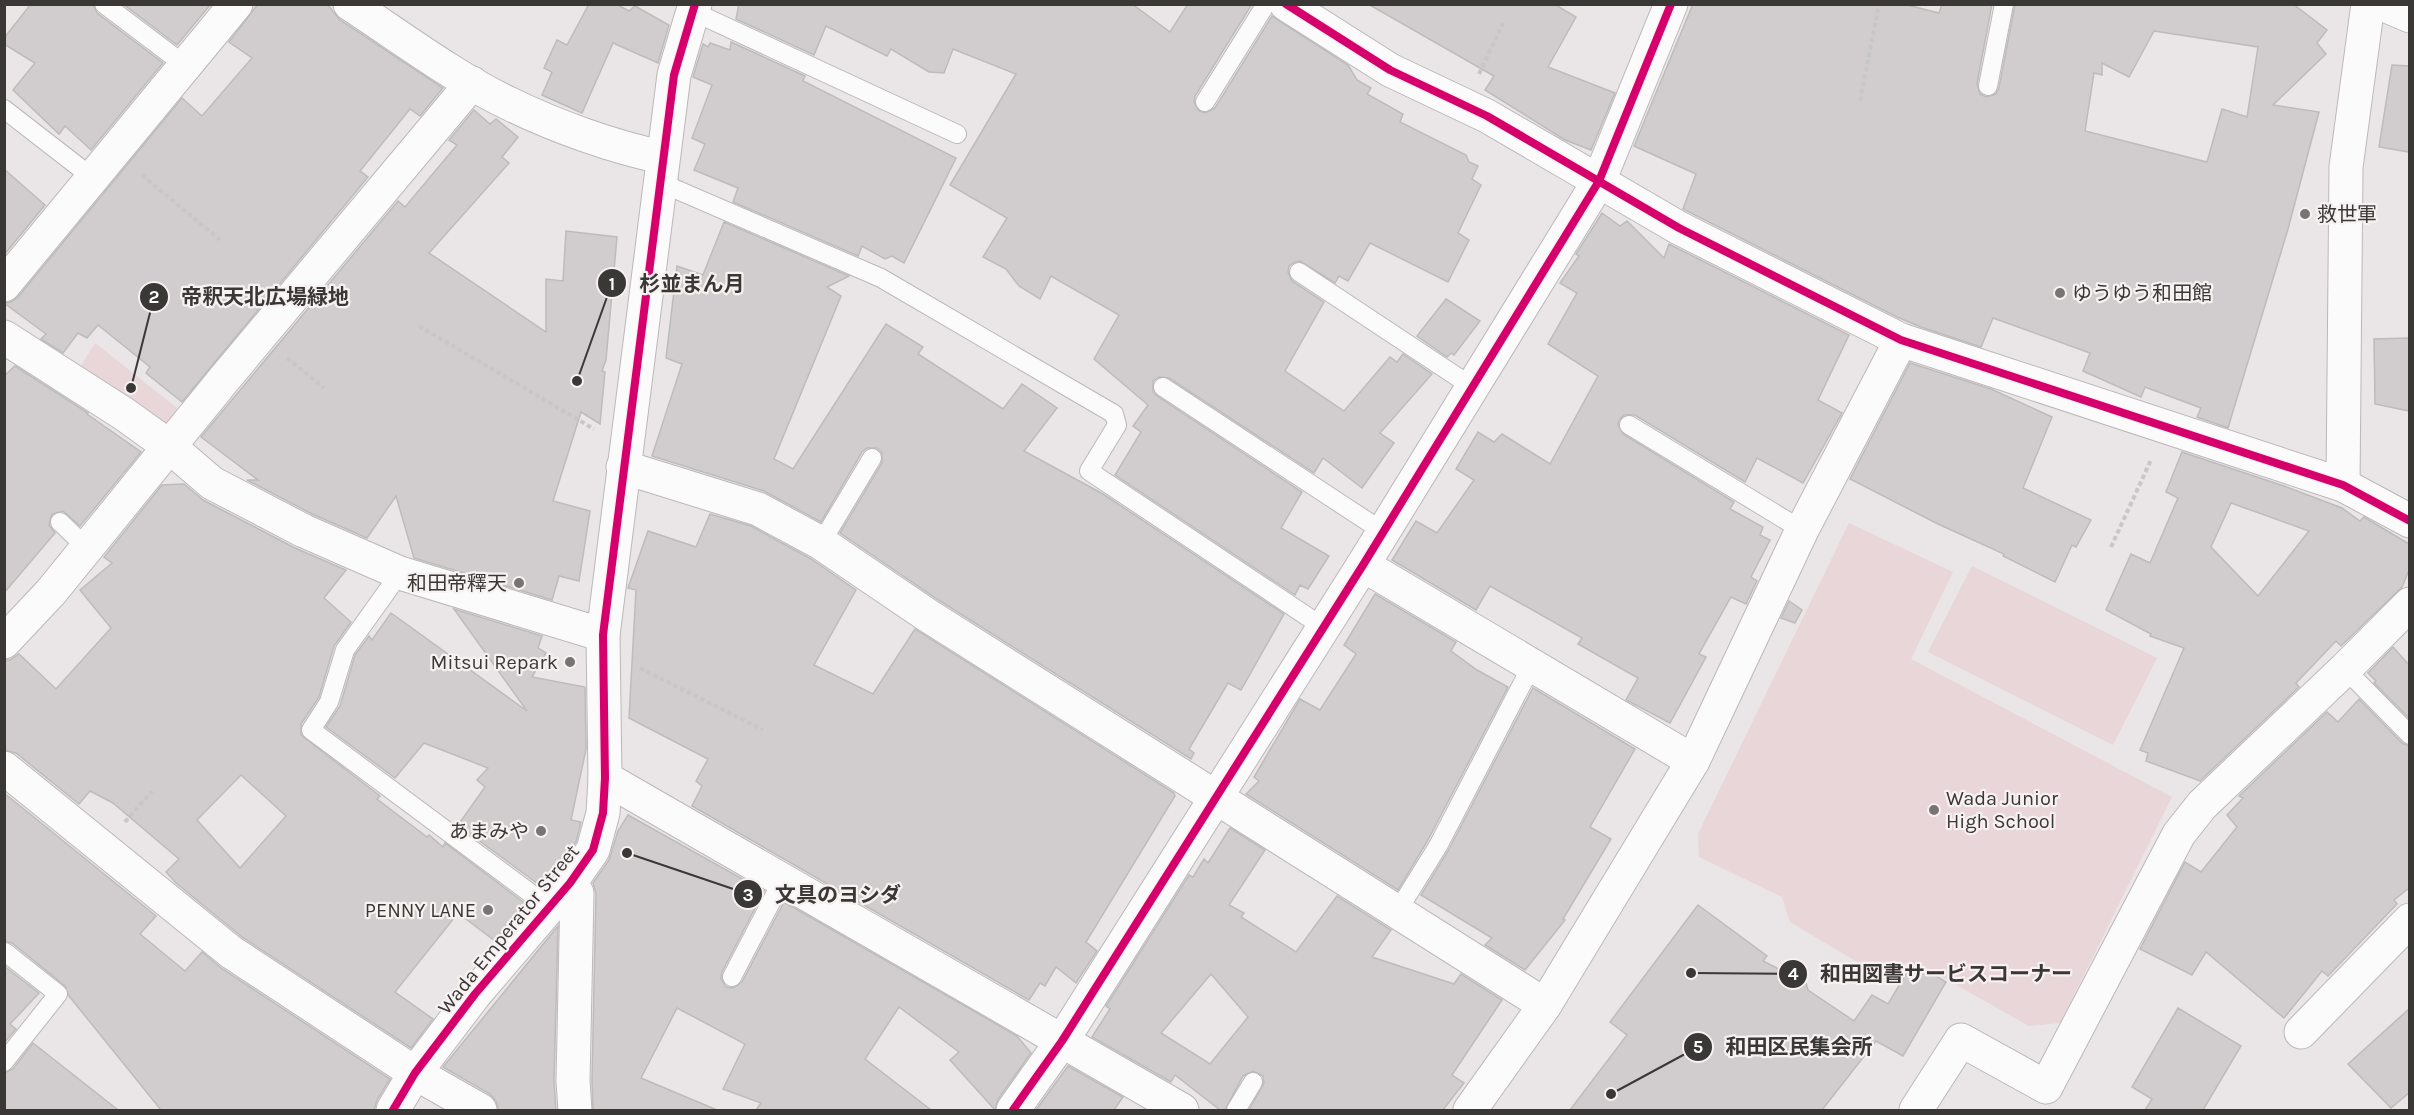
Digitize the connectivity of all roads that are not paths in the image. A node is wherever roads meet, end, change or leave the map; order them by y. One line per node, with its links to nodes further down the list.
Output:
1 (104, 4): 12 (lane)
2 (236, 4): 12 (street)
3 (350, 4): 13 (street)
4 (1266, 4): 15 (lane)
5 (1286, 4): 20 (street)
6 (1671, 4): 20 (street)
7 (2004, 4): 14 (lane)
8 (2368, 4): 31 (street)
9 (2382, 4): 11 (street)
10 (693, 8): 17 (lane); 18 (street, Wada Emperator Street)
11 (2409, 16)
12 (186, 66): 19 (street)
13 (472, 83): 18 (street); 28 (street)
14 (1988, 86)
15 (1205, 102)
16 (4, 109): 19 (lane)
17 (957, 135)
18 (661, 170): 29 (street, Wada Emperator Street); 41 (lane)
19 (93, 178): 22 (street)
20 (1599, 181): 24 (street); 26 (street)
21 (1299, 272): 26 (lane)
22 (4, 285)
23 (4, 337): 28 (street)
24 (1901, 340): 31 (street); 34 (street)
25 (1163, 387): 35 (lane)
26 (1473, 388): 35 (street)
27 (1629, 425): 34 (lane)
28 (170, 447): 37 (street); 39 (street)
29 (625, 457): 36 (street); 43 (street, Wada Emperator Street)
30 (872, 458): 36 (lane)
31 (2343, 485): 32 (street)
32 (2409, 521)
33 (60, 522): 37 (lane)
34 (1802, 530): 47 (street)
35 (1382, 531): 38 (street)
36 (821, 543): 50 (street)
37 (87, 548): 42 (street)
38 (1363, 565): 41 (street); 44 (street)
39 (400, 573): 43 (street); 53 (lane)
40 (2409, 603): 45 (street)
41 (1323, 627): 50 (street)
42 (4, 642)
43 (604, 642): 49 (street, Wada Emperator Street)
44 (1532, 665): 47 (street); 54 (lane)
45 (2345, 669): 46 (lane); 71 (street)
46 (2409, 735)
47 (1693, 761): 58 (street)
48 (4, 768): 62 (street)
49 (605, 778): 51 (street); 52 (street, Wada Emperator Street)
50 (1216, 797): 54 (street); 60 (street)
51 (782, 881): 57 (lane); 60 (street)
52 (570, 883): 53 (street, Wada Emperator Street); 66 (street)
53 (549, 907): 62 (street, Wada Emperator Street)
54 (1397, 912): 58 (street)
55 (2409, 920): 59 (street)
56 (5, 952): 61 (lane)
57 (732, 977)
58 (1545, 1005): 70 (street)
59 (2301, 1032)
60 (1062, 1041): 67 (street); 68 (street)
61 (4, 1062)
62 (415, 1073): 64 (street, Wada Emperator Street); 65 (street)
63 (1253, 1082): 69 (lane)
64 (393, 1110)
65 (480, 1110)
66 (575, 1110)
67 (1013, 1110)
68 (1182, 1110)
69 (1236, 1110)
70 (1470, 1110)
71 (1916, 1110)

